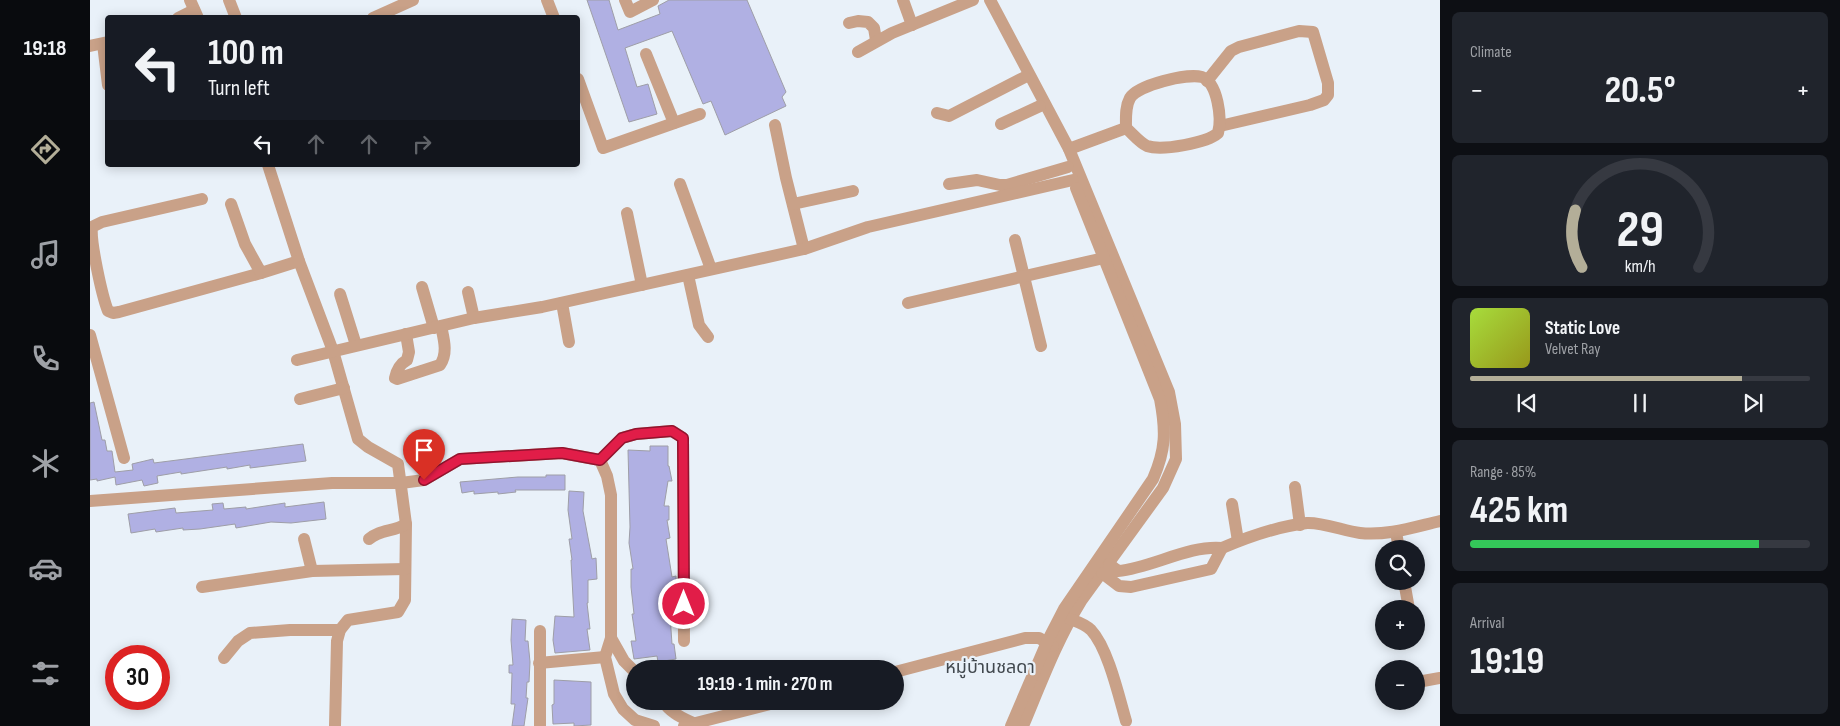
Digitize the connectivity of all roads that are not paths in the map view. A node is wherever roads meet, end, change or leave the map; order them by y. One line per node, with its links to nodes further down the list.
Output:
1 (229, 0): 10 (street)
2 (414, 0): 11 (street)
3 (547, 0): 12 (street)
4 (625, 0): 5 (street)
5 (653, 0)
6 (903, 0): 14 (street)
7 (973, 0): 14 (street)
8 (980, 0): 20 (street)
9 (990, 0): 31 (street)
10 (235, 15)
11 (380, 15)
12 (553, 15)
13 (850, 23): 15 (street)
14 (912, 25): 15 (street)
15 (876, 40): 18 (street)
16 (105, 43): 17 (street)
17 (90, 46)
18 (858, 52)
19 (646, 54): 26 (street)
20 (1025, 77): 23 (street); 24 (street)
21 (1208, 81): 29 (street); 29 (street); 30 (street)
22 (580, 84): 26 (street)
23 (1040, 106): 28 (street); 33 (street)
24 (937, 113)
25 (700, 114): 26 (street)
26 (674, 123)
27 (775, 124): 40 (street)
28 (1001, 124)
29 (1220, 126): 30 (street)
30 (1126, 128): 31 (street)
31 (1069, 149): 83 (street)
32 (269, 167): 45 (street)
33 (1068, 167): 34 (street); 36 (street)
34 (1073, 180): 43 (street); 44 (street)
35 (680, 184): 46 (street)
36 (949, 184)
37 (853, 191): 40 (street)
38 (202, 199): 47 (street)
39 (231, 204): 47 (street)
40 (792, 204): 43 (street)
41 (627, 213): 50 (street)
42 (1016, 240): 49 (street)
43 (804, 249): 46 (street)
44 (1104, 258): 49 (street); 94 (street)
45 (299, 261): 47 (street); 64 (street)
46 (711, 269): 48 (street)
47 (261, 273)
48 (688, 275): 50 (street); 60 (street)
49 (1025, 277): 55 (street); 63 (street)
50 (642, 285): 54 (street)
51 (422, 287): 57 (street)
52 (468, 292): 56 (street)
53 (340, 294): 62 (street)
54 (562, 303): 56 (street); 61 (street)
55 (908, 303)
56 (474, 318): 57 (street)
57 (438, 327): 58 (street); 58 (street)
58 (406, 334): 62 (street)
59 (90, 335): 68 (street)
60 (708, 337)
61 (569, 342)
62 (356, 346): 64 (street)
63 (1041, 346)
64 (333, 351): 65 (street); 66 (street)
65 (296, 360)
66 (344, 388): 67 (street); 70 (street)
67 (300, 399)
68 (124, 458)
69 (600, 460): 70 (street); 92 (street); 93 (street)
70 (401, 483): 72 (street); 75 (street)
71 (1295, 487): 76 (street)
72 (90, 501)
73 (1232, 504): 81 (street)
74 (1440, 521): 77 (street)
75 (406, 524): 79 (street); 85 (street)
76 (1300, 525): 77 (street); 81 (street)
77 (1396, 532): 80 (street)
78 (304, 539): 86 (street)
79 (369, 539)
80 (1397, 540)
81 (1238, 541): 82 (street)
82 (1222, 548): 84 (street); 87 (street)
83 (1105, 568): 84 (street); 87 (street); 89 (street)
84 (1137, 568): 87 (street)
85 (405, 569): 86 (street); 90 (street)
86 (312, 571): 88 (street)
87 (1141, 585)
88 (202, 587)
89 (1070, 619): 94 (street); 104 (street)
90 (340, 630): 96 (street); 106 (street)
91 (540, 632): 97 (street)
92 (610, 638): 95 (street); 98 (street)
93 (684, 641)
94 (1052, 645): 99 (street); 109 (street); 110 (street)
95 (605, 657): 97 (street); 108 (street)
96 (224, 658)
97 (540, 663): 107 (street)
98 (626, 663)
99 (904, 670)
100 (1440, 678): 101 (street)
101 (1425, 681)
102 (671, 710): 105 (street)
103 (747, 710): 105 (street)
104 (1126, 721)
105 (689, 725)
106 (335, 726)
107 (540, 726)
108 (654, 726)
109 (1012, 726)
110 (1023, 726)

